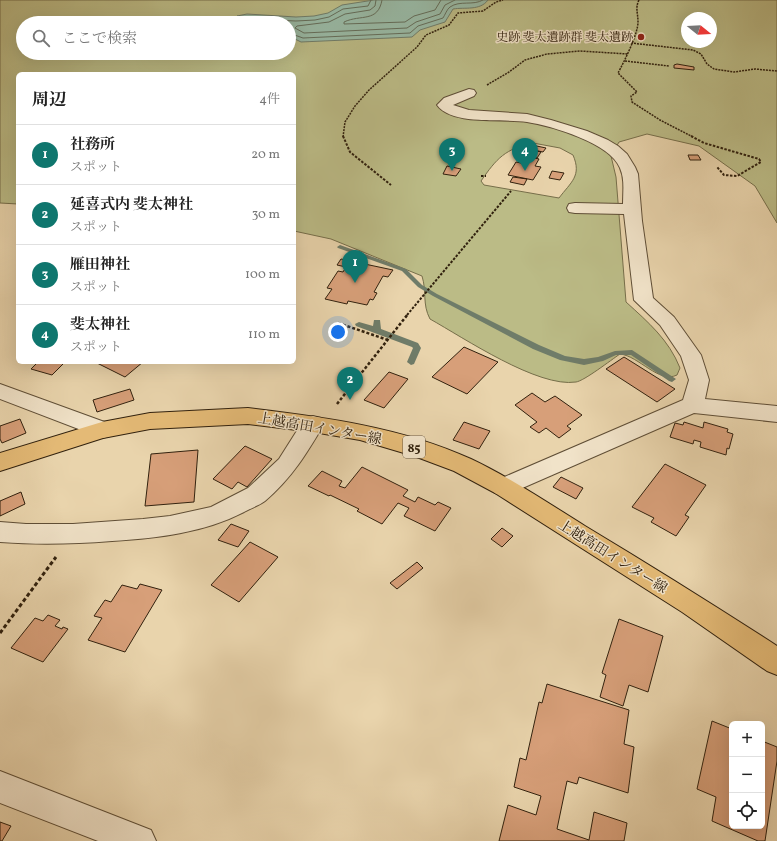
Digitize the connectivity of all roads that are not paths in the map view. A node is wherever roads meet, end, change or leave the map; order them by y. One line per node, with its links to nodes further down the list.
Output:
1 (469, 93): 3 (street)
2 (575, 208): 3 (street)
3 (632, 209): 5 (street)
4 (0, 391): 8 (street)
5 (692, 405): 6 (street); 10 (street)
6 (777, 414)
7 (313, 424): 8 (main road, 上越高田インター線 / 85); 10 (main road, 上越高田インター線 / 85); 11 (street)
8 (102, 430): 9 (main road, 上越高田インター線 / 85)
9 (0, 462)
10 (503, 487): 12 (main road, 上越高田インター線 / 85)
11 (0, 532)
12 (777, 662)
13 (0, 787): 14 (street)
14 (140, 841)

